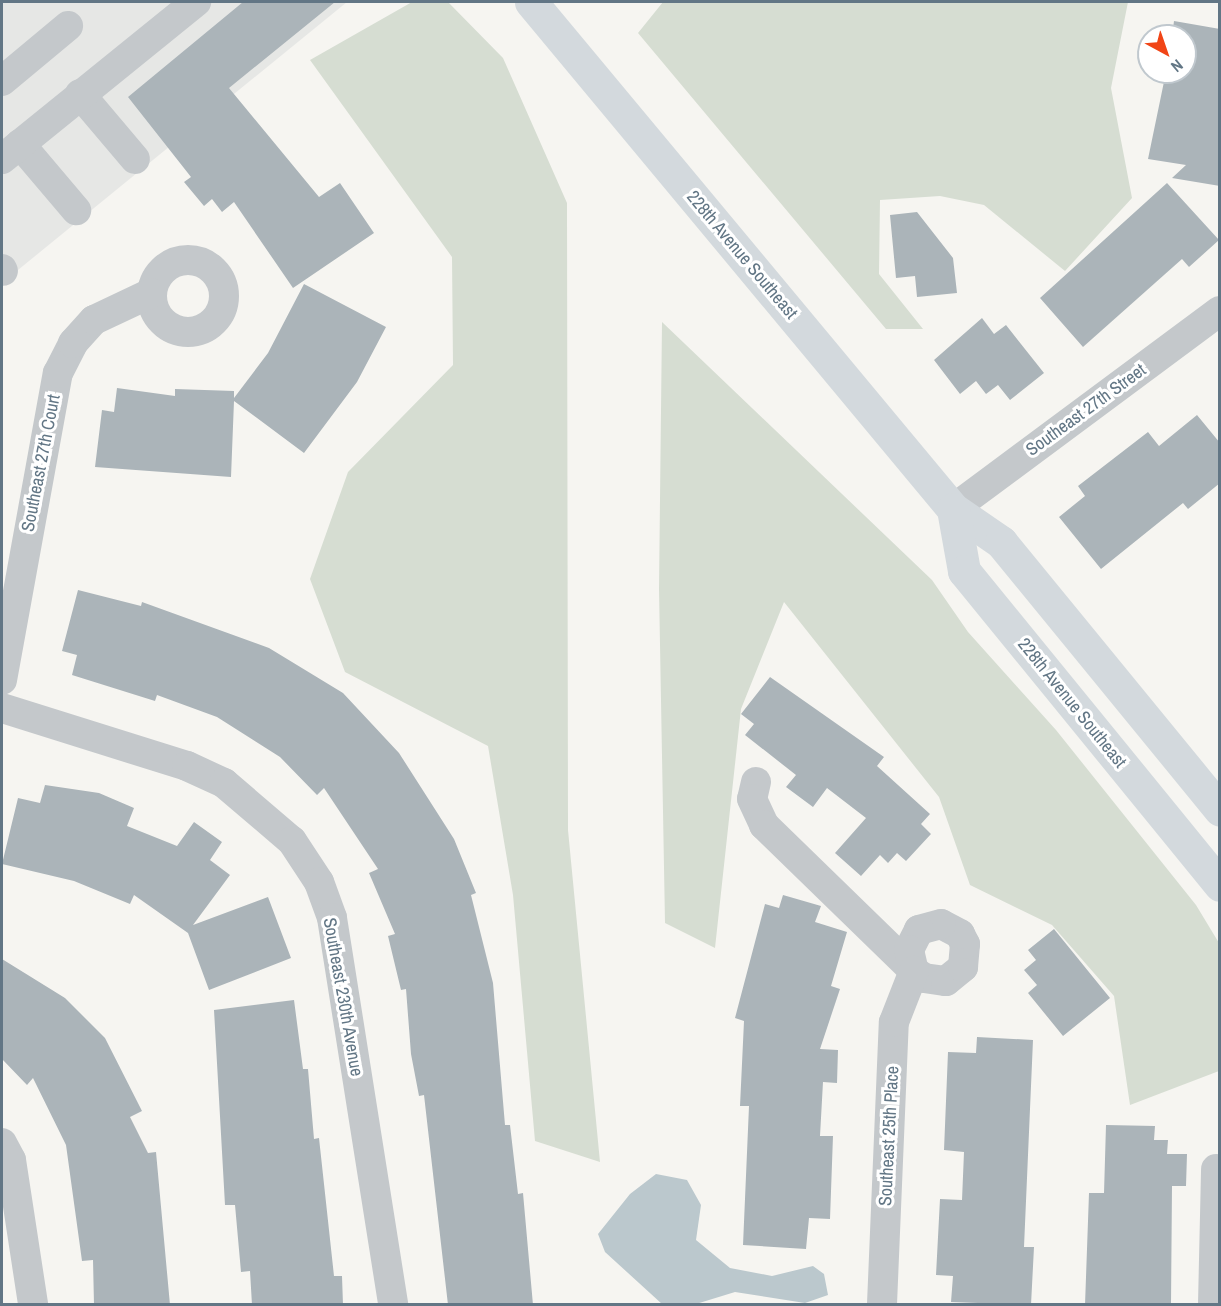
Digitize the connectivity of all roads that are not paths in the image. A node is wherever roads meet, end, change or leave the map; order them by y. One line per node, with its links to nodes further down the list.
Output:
1 (196, 2): 5 (street)
2 (531, 2): 11 (main road, 228th Avenue Southeast)
3 (68, 26): 4 (street)
4 (2, 81)
5 (80, 94): 6 (street); 7 (street)
6 (11, 152): 8 (street)
7 (135, 159)
8 (76, 210)
9 (151, 293): 12 (street, Southeast 27th Court)
10 (1220, 311): 11 (street, Southeast 27th Street)
11 (953, 509): 14 (main road, 228th Avenue Southeast); 16 (main road, 228th Avenue Southeast)
12 (2, 681)
13 (2, 708): 22 (street, Southeast 230th Avenue)
14 (1192, 775): 16 (main road); 17 (main road, 228th Avenue Southeast)
15 (756, 782): 23 (street, Southeast 25th Place)
16 (1153, 802): 18 (main road, 228th Avenue Southeast)
17 (1220, 810)
18 (1220, 885)
19 (2, 1143): 21 (street)
20 (1216, 1169): 24 (street)
21 (33, 1305)
22 (393, 1305)
23 (882, 1305)
24 (1213, 1305)

